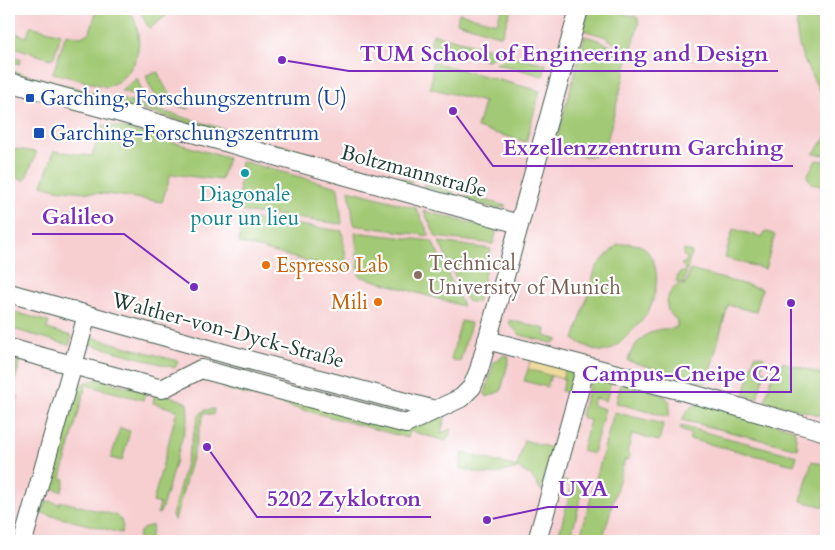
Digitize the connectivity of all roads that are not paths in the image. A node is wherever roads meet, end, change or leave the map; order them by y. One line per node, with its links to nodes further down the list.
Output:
1 (579, 9): 3 (street)
2 (9, 82): 3 (street, Boltzmannstraße)
3 (519, 224): 6 (street)
4 (9, 293): 5 (street, Walther-von-Dyck-Straße)
5 (88, 315): 8 (street); 10 (street, Walther-von-Dyck-Straße)
6 (487, 340): 9 (street); 10 (street, Walther-von-Dyck-Straße)
7 (9, 348): 8 (street, Walther-von-Dyck-Straße)
8 (72, 364): 10 (street, Walther-von-Dyck-Straße); 12 (street)
9 (586, 366): 11 (street); 13 (street)
10 (435, 410)
11 (826, 432)
12 (23, 541)
13 (537, 541)

